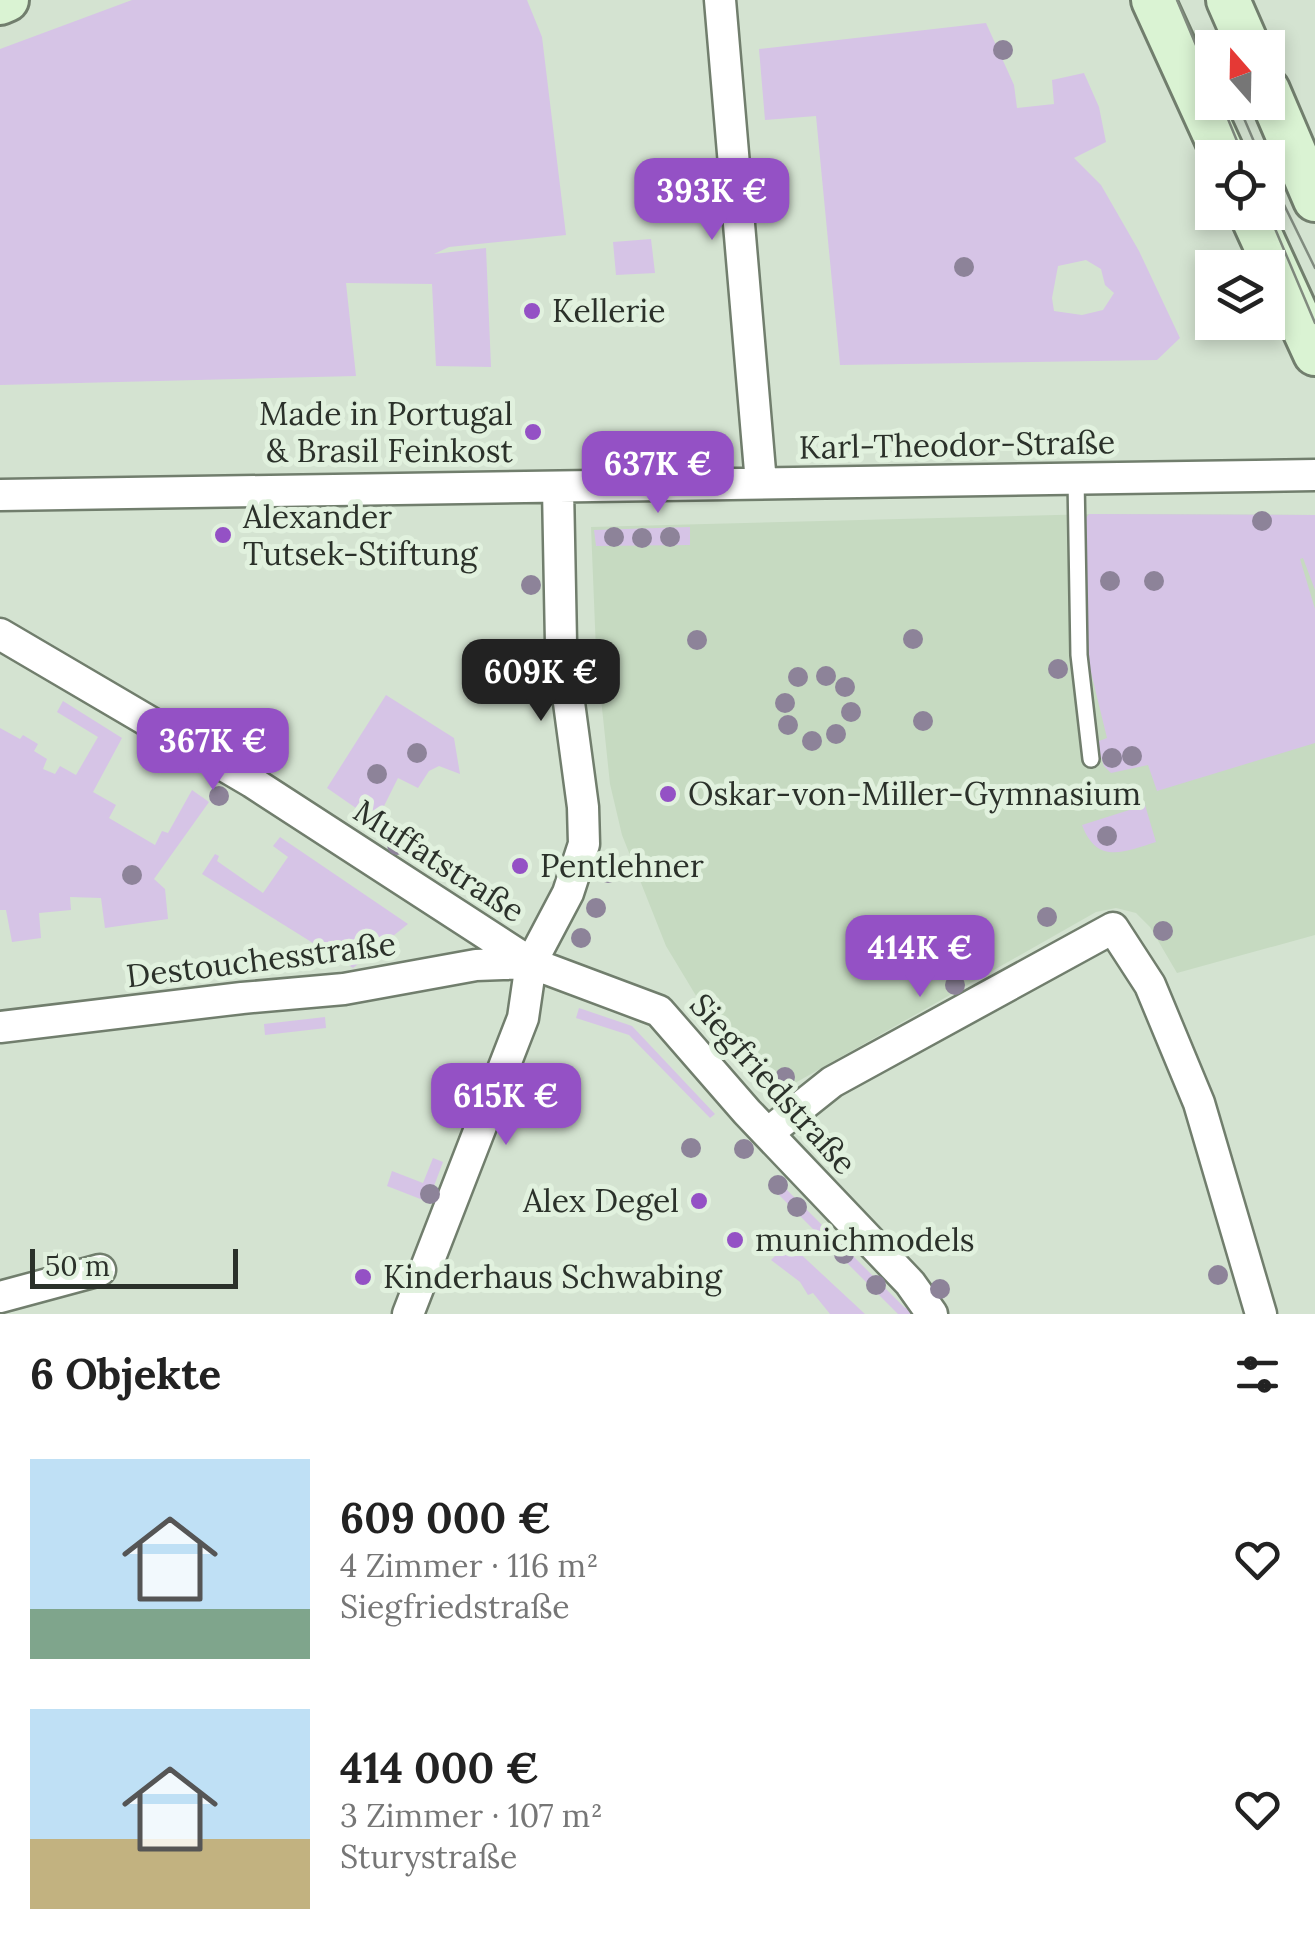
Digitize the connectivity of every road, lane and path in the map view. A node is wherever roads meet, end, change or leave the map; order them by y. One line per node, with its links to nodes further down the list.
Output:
1 (720, 0): 12 (street)
2 (1153, 0): 6 (main road)
3 (1228, 0): 4 (main road)
4 (1241, 30)
5 (1281, 120): 7 (main road)
6 (1217, 140)
7 (1315, 200)
8 (1258, 230): 9 (main road)
9 (1315, 354)
10 (1315, 475): 11 (street, Karl-Theodor-Straße)
11 (1076, 478): 12 (street, Karl-Theodor-Straße); 16 (lane)
12 (761, 483): 13 (street, Karl-Theodor-Straße)
13 (558, 488): 14 (street, Karl-Theodor-Straße); 17 (street)
14 (0, 495)
15 (0, 634): 17 (street, Muffatstraße)
16 (1091, 759)
17 (531, 963): 18 (street, Destouchesstraße); 19 (street, Siegfriedstraße); 22 (street)
18 (0, 1027)
19 (768, 1134): 23 (street, Siegfriedstraße); 24 (street)
20 (100, 1270): 21 (street)
21 (0, 1297)
22 (408, 1314)
23 (932, 1314)
24 (1261, 1314)

